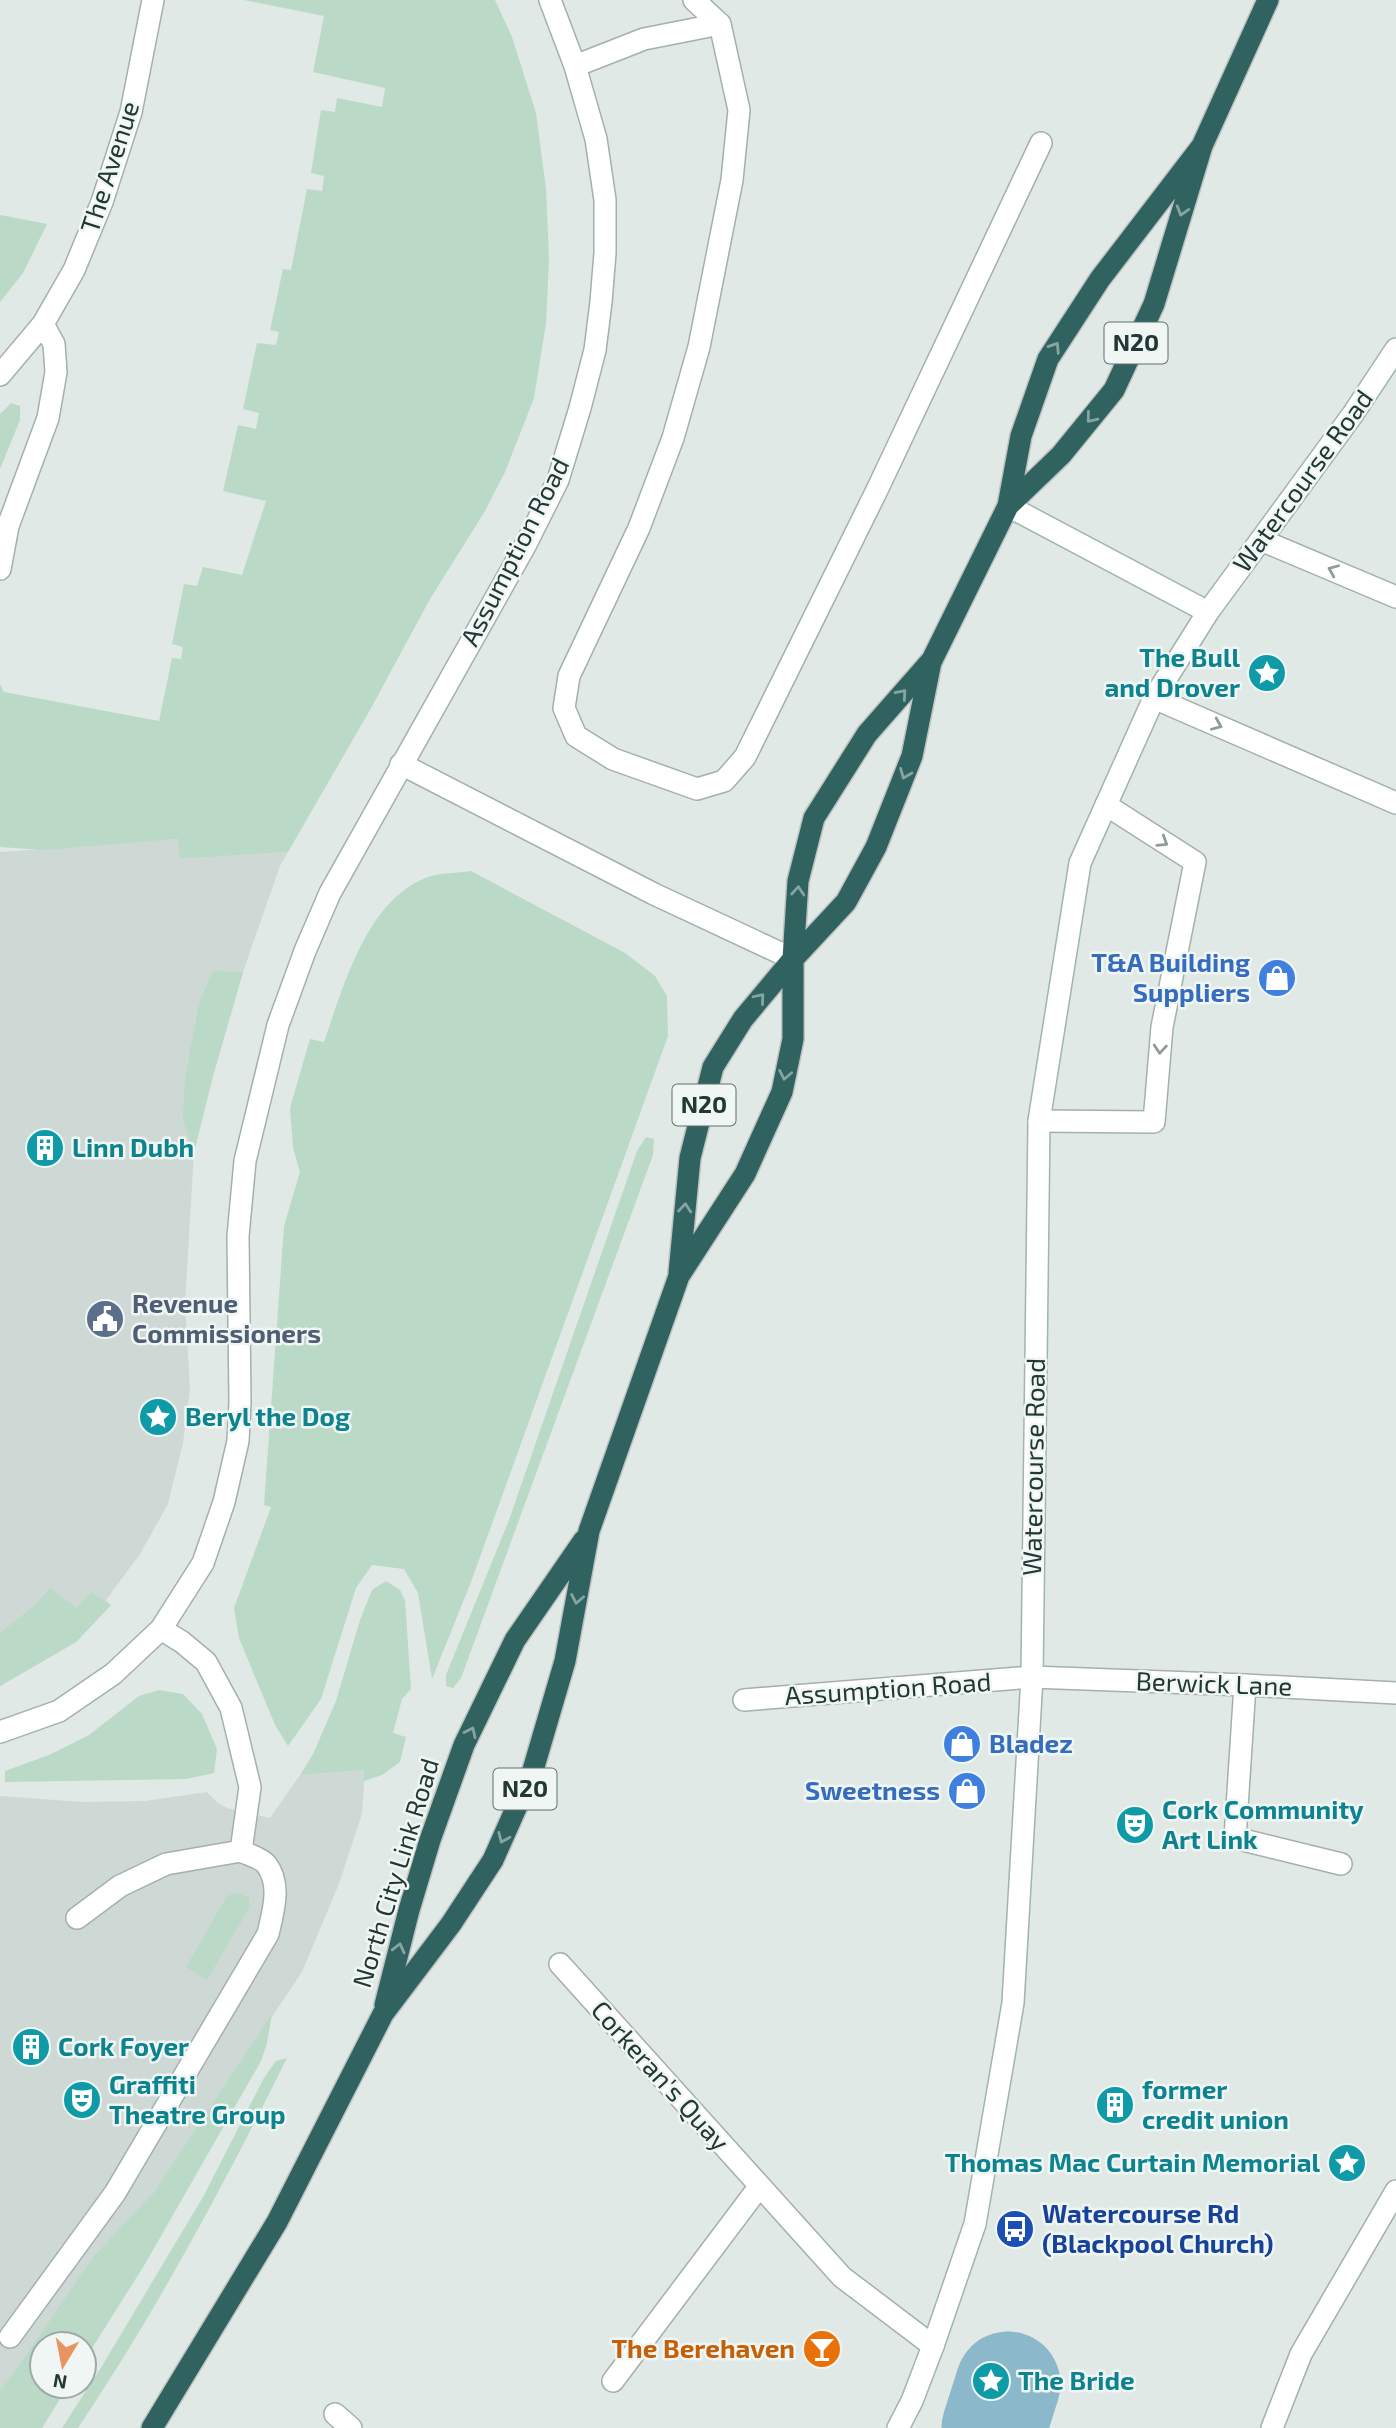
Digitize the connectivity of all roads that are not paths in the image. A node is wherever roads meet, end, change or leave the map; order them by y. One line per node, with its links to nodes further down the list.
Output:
1 (153, 0): 9 (street, The Avenue)
2 (550, 0): 6 (street, Assumption Road)
3 (694, 0): 5 (street)
4 (1268, 0): 8 (highway, North City Link Road / N20)
5 (720, 24): 6 (street); 7 (street)
6 (575, 66): 19 (street, Assumption Road)
7 (1041, 143)
8 (1202, 146): 12 (highway, North City Link Road / N20, one-way to 8); 12 (highway, North City Link Road / N20, one-way to 12)
9 (43, 324): 11 (street, The Avenue); 14 (street)
10 (1396, 349): 13 (street, Watercourse Road)
11 (0, 374)
12 (1008, 506): 16 (street); 17 (highway, North City Link Road / N20)
13 (1261, 540): 15 (street, one-way to 13); 16 (street, Watercourse Road)
14 (0, 569)
15 (1396, 597)
16 (1209, 612): 18 (street, Watercourse Road)
17 (932, 660): 22 (highway, North City Link Road / N20, one-way to 22); 22 (highway, North City Link Road / N20, one-way to 17)
18 (1154, 698): 20 (street, one-way to 20); 21 (street, Watercourse Road)
19 (401, 764): 22 (street); 26 (street, Assumption Road)
20 (1396, 803)
21 (1106, 805): 23 (street, Watercourse Road); 23 (street, one-way to 23)
22 (793, 959): 24 (highway, North City Link Road / N20, one-way to 24); 24 (highway, North City Link Road / N20, one-way to 22)
23 (1039, 1121): 27 (street, Watercourse Road)
24 (679, 1276): 25 (highway, North City Link Road / N20)
25 (589, 1531): 36 (highway, North City Link Road / N20, one-way to 25); 36 (highway, North City Link Road / N20, one-way to 36)
26 (161, 1629): 31 (street, Assumption Road); 32 (street)
27 (1032, 1678): 28 (street, Berwick Lane); 30 (street, Assumption Road); 40 (street, Watercourse Road)
28 (1245, 1685): 29 (street, Berwick Lane); 33 (street)
29 (1396, 1693)
30 (744, 1700)
31 (0, 1732)
32 (242, 1851): 34 (street); 39 (street)
33 (1341, 1864)
34 (77, 1918)
35 (560, 1964): 37 (street, Corkeran's Quay)
36 (383, 2014): 43 (highway, North City Link Road / N20)
37 (759, 2187): 40 (street, Corkeran's Quay); 41 (street)
38 (1396, 2191): 46 (street)
39 (10, 2337)
40 (933, 2346): 45 (street, Watercourse Road)
41 (613, 2381)
42 (335, 2414): 44 (street)
43 (152, 2428)
44 (351, 2428)
45 (898, 2428)
46 (1272, 2428)

